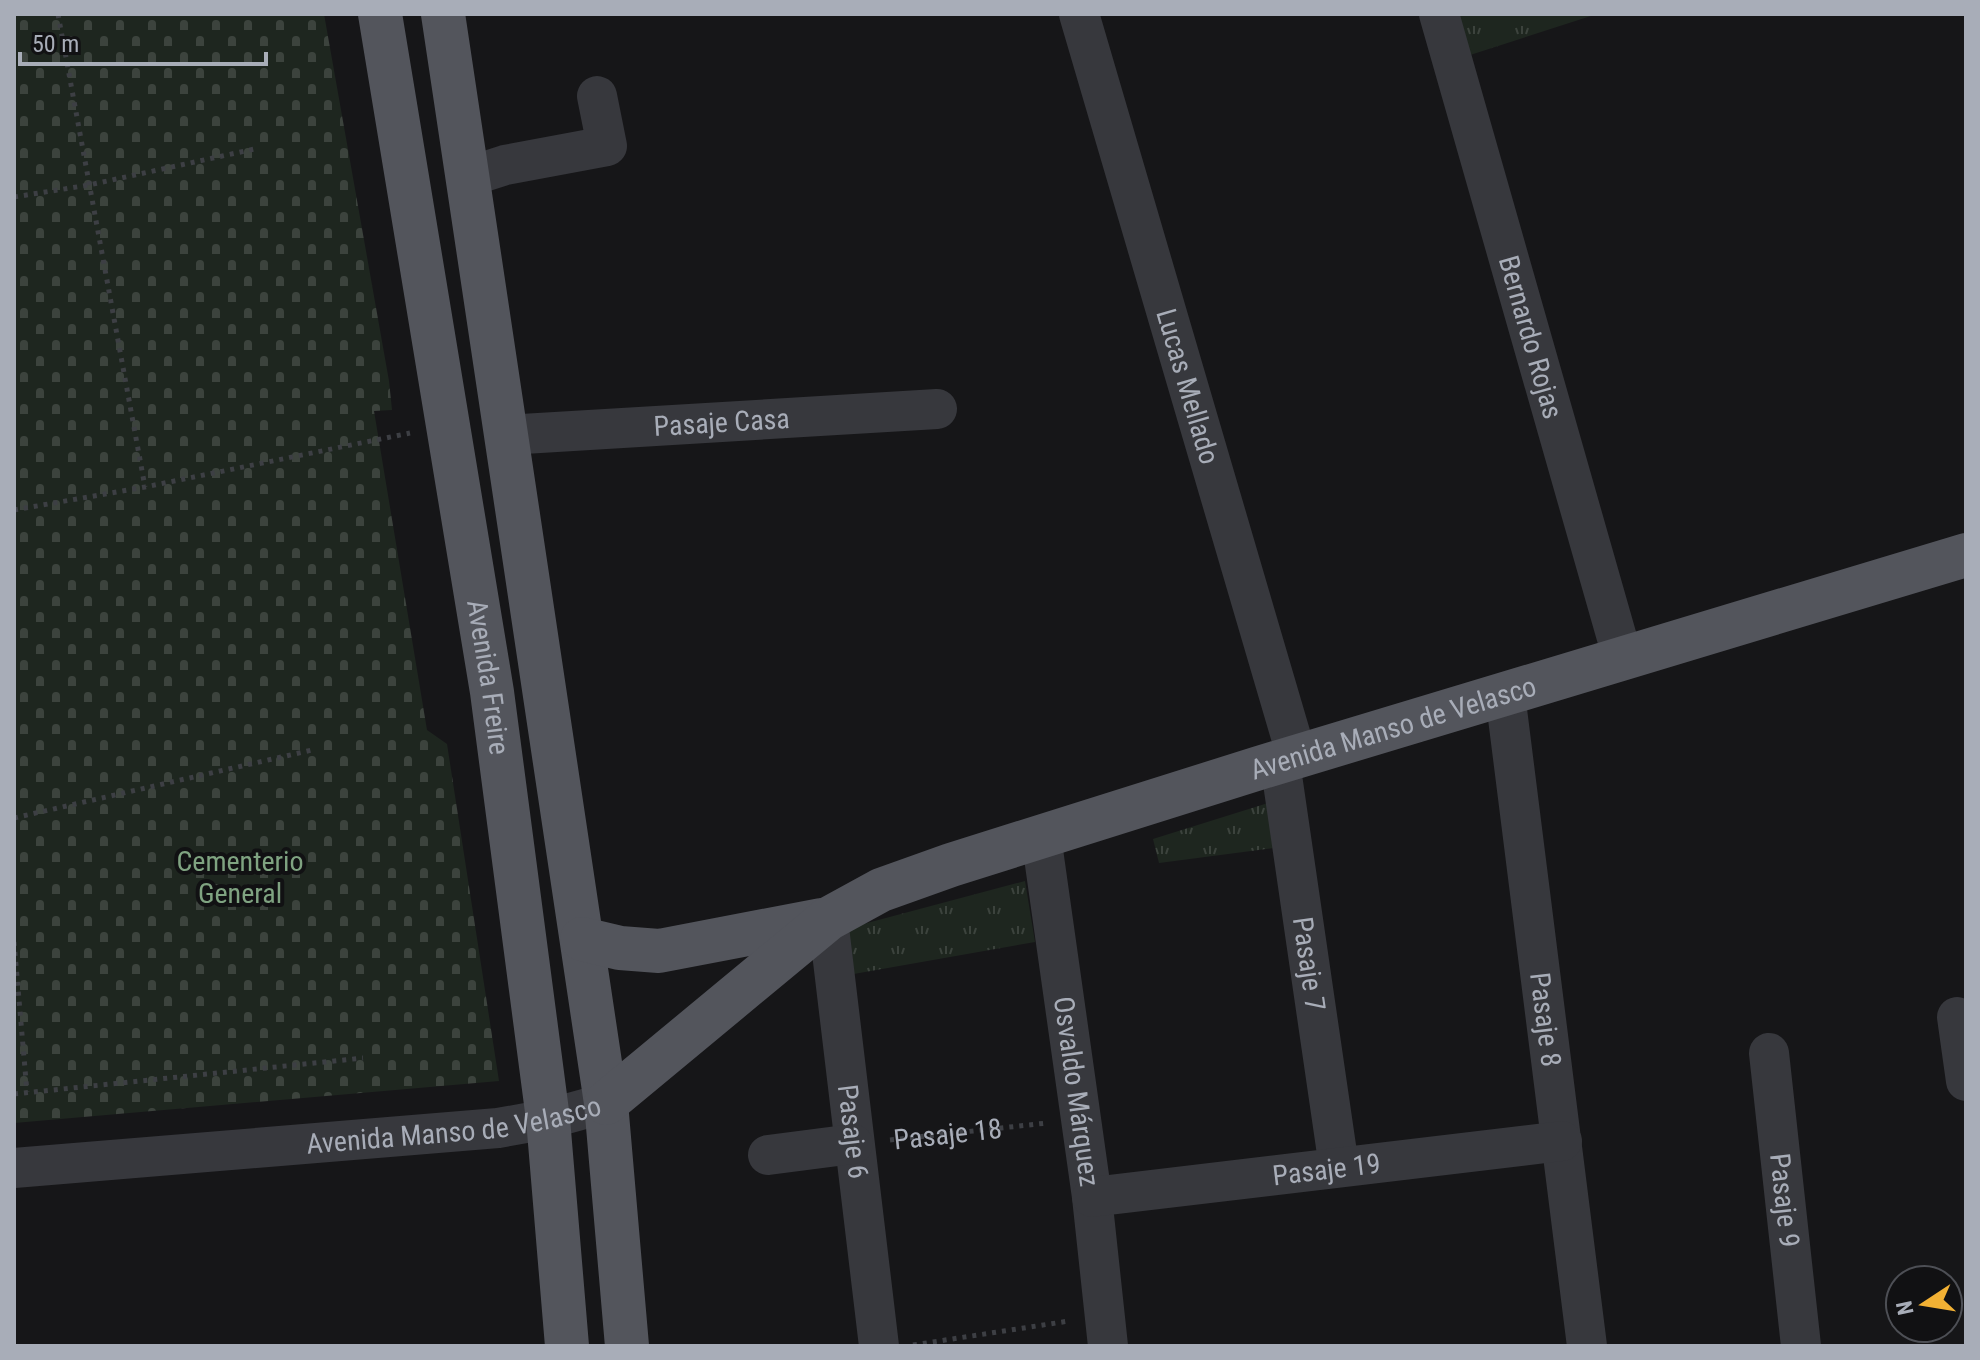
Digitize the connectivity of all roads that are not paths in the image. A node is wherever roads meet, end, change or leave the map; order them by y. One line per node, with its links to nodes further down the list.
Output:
1 (380, 14): 20 (main road, Avenida Freire)
2 (443, 14): 6 (main road, Avenida Freire)
3 (1079, 14): 12 (street, Lucas Mellado)
4 (1439, 14): 10 (street, Bernardo Rojas)
5 (597, 96): 6 (street)
6 (468, 177): 8 (main road, Avenida Freire)
7 (937, 409): 8 (street, Pasaje Casa)
8 (506, 435): 15 (main road, Avenida Freire)
9 (1966, 555): 10 (main road, Avenida Manso de Velasco)
10 (1623, 659): 11 (main road, Avenida Manso de Velasco)
11 (1505, 694): 12 (main road, Avenida Manso de Velasco); 21 (street, Pasaje 8)
12 (1288, 759): 13 (main road, Avenida Manso de Velasco); 24 (street, Pasaje 7)
13 (1041, 836): 14 (main road, Avenida Manso de Velasco); 26 (street, Osvaldo Márquez)
14 (828, 919): 15 (main road, Avenida Manso de Velasco); 19 (main road, Avenida Manso de Velasco); 22 (street, Pasaje 6)
15 (582, 939): 19 (main road, Avenida Freire)
16 (1957, 1017): 18 (street)
17 (1769, 1053): 32 (street, Pasaje 9)
18 (1966, 1081)
19 (606, 1103): 20 (street, Avenida Manso de Velasco); 29 (main road, Avenida Freire)
20 (548, 1119): 25 (street, Avenida Manso de Velasco); 28 (main road, Avenida Freire)
21 (1562, 1141): 24 (street, Pasaje 19); 31 (street, Pasaje 8)
22 (853, 1144): 23 (street, Pasaje 18); 30 (street, Pasaje 6)
23 (768, 1155)
24 (1339, 1167): 26 (street, Pasaje 19)
25 (14, 1168)
26 (1092, 1197): 27 (street, Osvaldo Márquez)
27 (1106, 1331)
28 (567, 1346)
29 (627, 1346)
30 (879, 1346)
31 (1587, 1346)
32 (1801, 1346)

